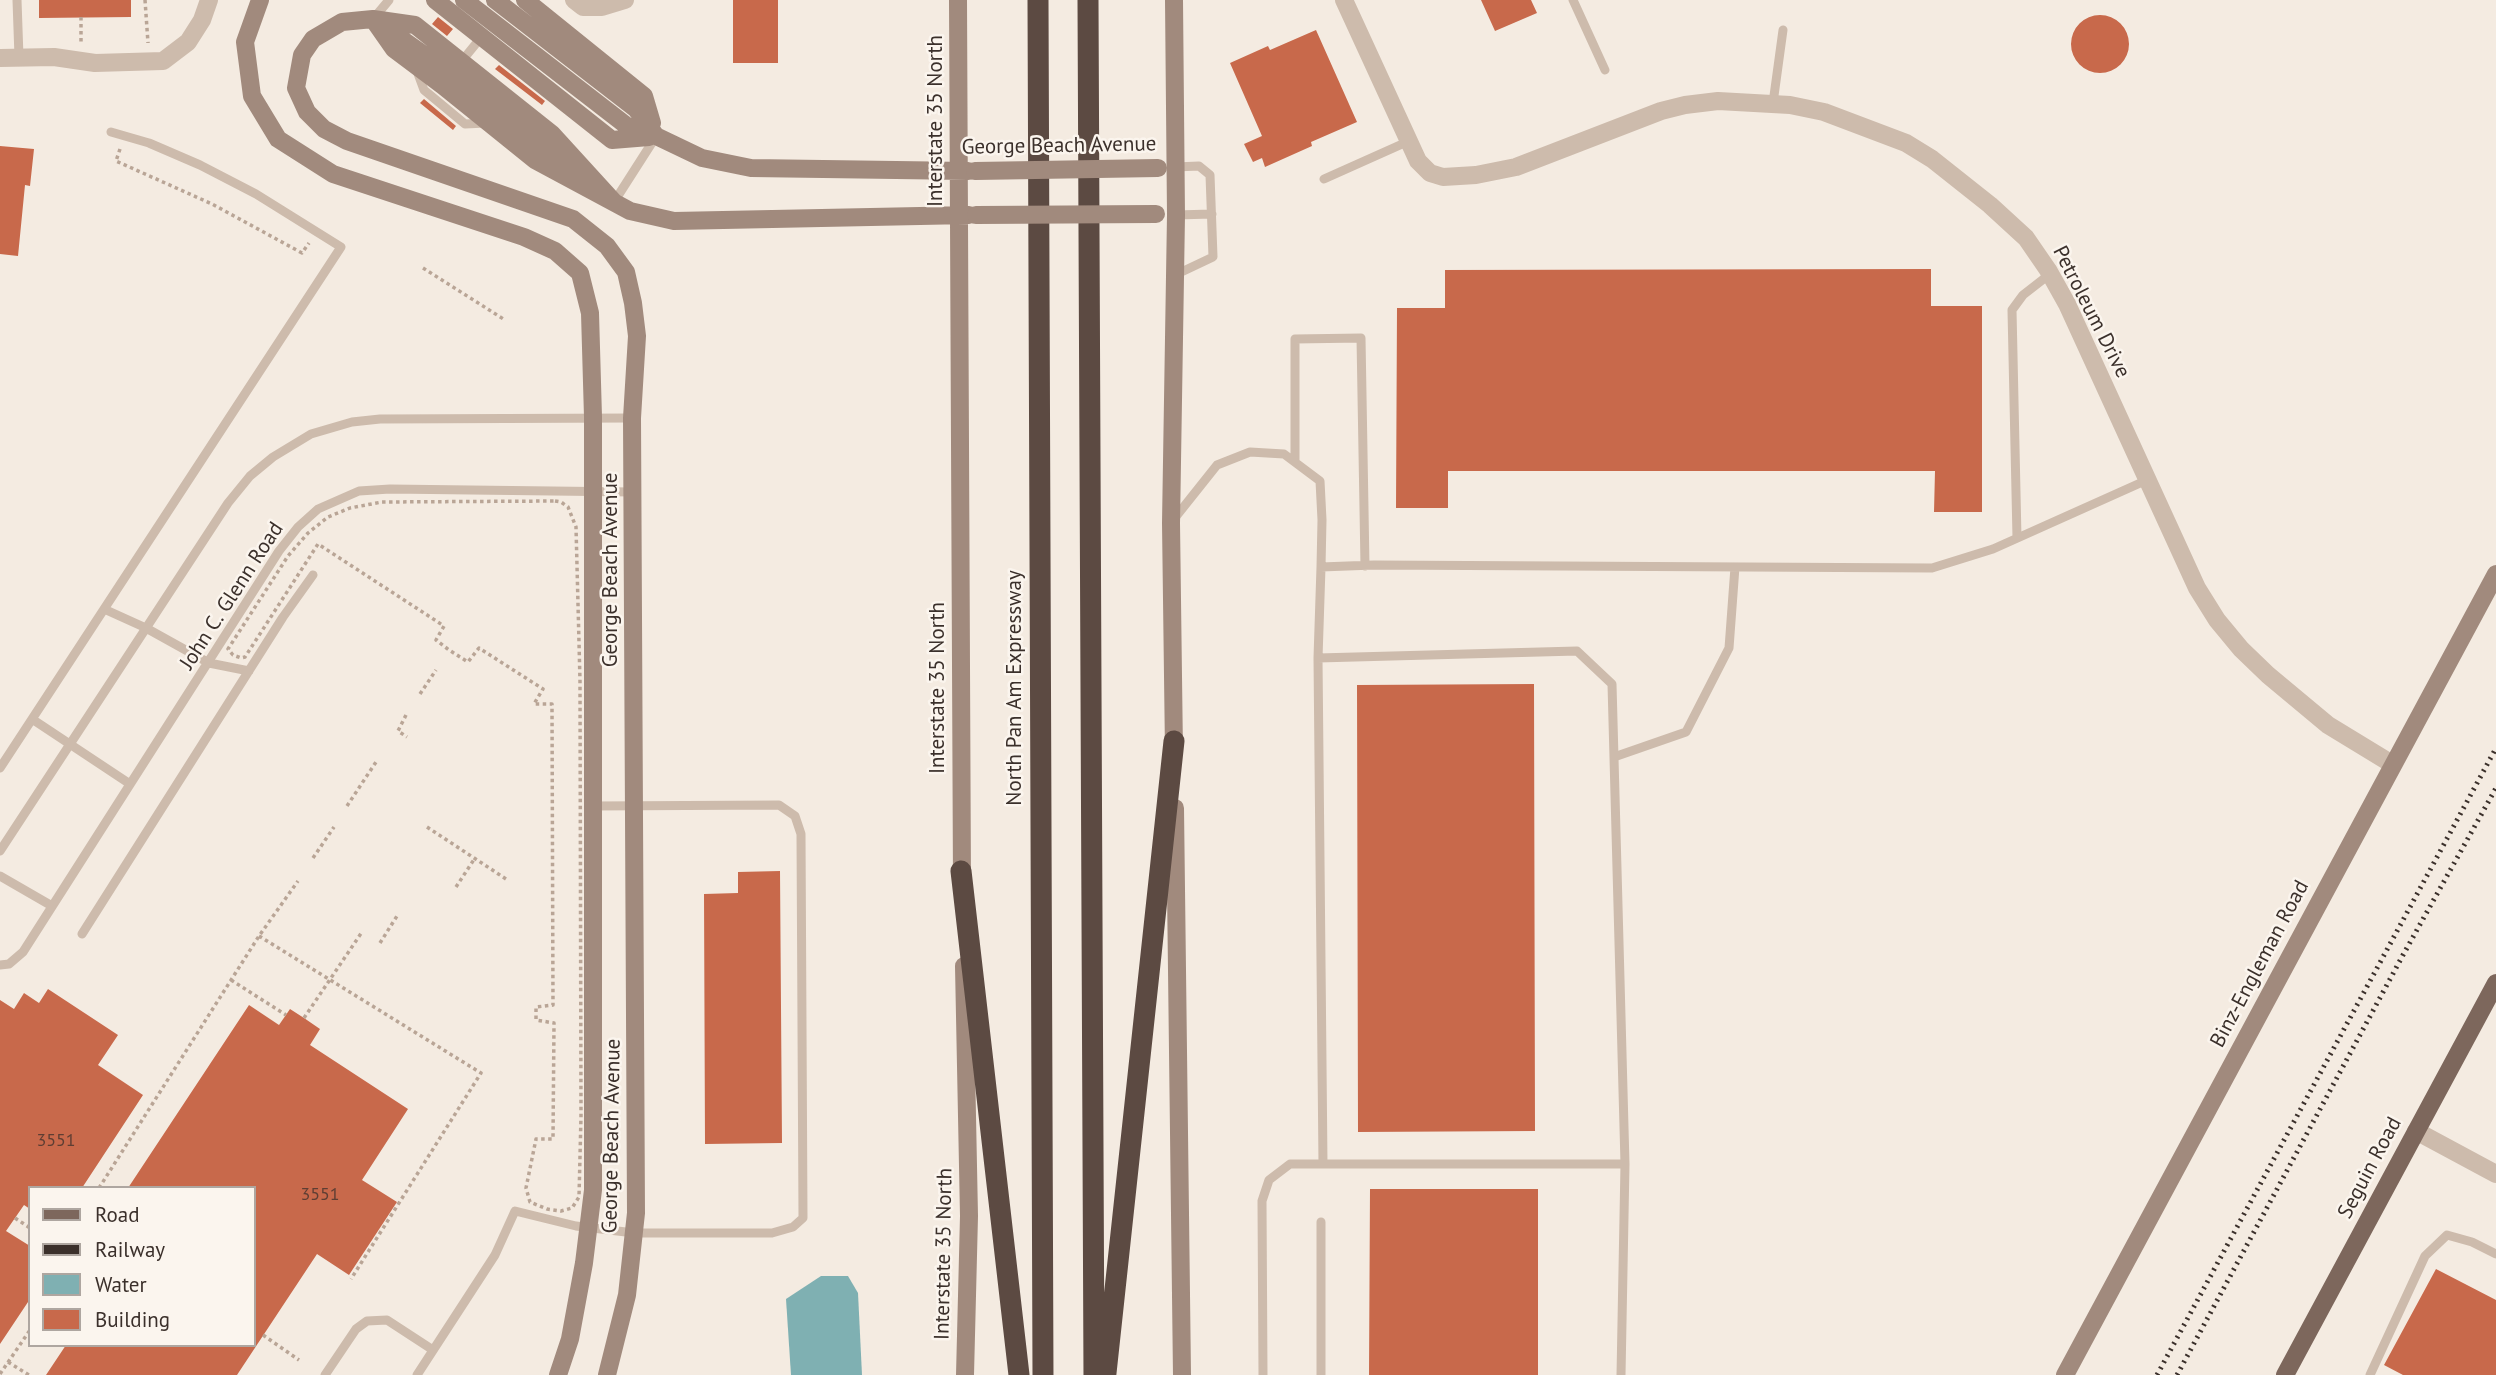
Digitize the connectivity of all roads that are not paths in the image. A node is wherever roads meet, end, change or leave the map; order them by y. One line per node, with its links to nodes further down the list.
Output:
1 (17, 0): 21 (lane)
2 (209, 0): 21 (street)
3 (260, 0): 40 (street, George Beach Avenue)
4 (389, 0): 17 (lane)
5 (435, 0): 20 (street)
6 (464, 0): 18 (street, George Beach Avenue)
7 (524, 0): 29 (street)
8 (574, 0): 9 (street)
9 (625, 0)
10 (958, 0): 32 (street, Interstate 35 North)
11 (1038, 0): 90 (highway, North Pan Am Expressway)
12 (1088, 0): 91 (highway)
13 (1174, 0): 31 (street)
14 (1345, 0): 30 (street, Petroleum Drive)
15 (1573, 0): 24 (lane)
16 (504, 3): 18 (lane); 29 (street)
17 (373, 19): 23 (street); 25 (street); 41 (street, George Beach Avenue)
18 (493, 22): 20 (lane); 29 (street, George Beach Avenue)
19 (1783, 30): 26 (lane)
20 (481, 37): 25 (lane); 29 (street)
21 (19, 57): 22 (street)
22 (0, 58)
23 (415, 66): 25 (street); 27 (lane)
24 (1605, 70)
25 (451, 74): 27 (street); 34 (street)
26 (1773, 103): 30 (street, Petroleum Drive); 38 (street, Petroleum Drive)
27 (489, 123): 34 (street)
28 (111, 132): 53 (lane)
29 (656, 136): 32 (street, George Beach Avenue); 34 (lane)
30 (1409, 141): 33 (lane)
31 (1167, 167): 32 (street, George Beach Avenue, bridge); 35 (lane); 37 (street)
32 (968, 171): 36 (street, Interstate 35 North)
33 (1324, 178)
34 (614, 202): 36 (street)
35 (1212, 214): 37 (lane); 39 (lane)
36 (968, 215): 37 (street, bridge); 68 (street, Interstate 35 North)
37 (1176, 215): 39 (street)
38 (2050, 274): 43 (street, Petroleum Drive); 47 (lane)
39 (1175, 275): 46 (street)
40 (593, 418): 41 (lane); 44 (street, George Beach Avenue); 54 (lane)
41 (632, 418): 45 (street, George Beach Avenue)
42 (1295, 462): 46 (lane); 48 (lane); 49 (lane)
43 (2147, 480): 47 (lane); 62 (street, Petroleum Drive)
44 (592, 491): 45 (lane, John C. Glenn Road); 56 (lane, John C. Glenn Road); 65 (street, George Beach Avenue)
45 (633, 492): 66 (street, George Beach Avenue)
46 (1171, 523): 59 (street)
47 (2017, 538): 50 (lane)
48 (1365, 566): 49 (lane); 50 (lane)
49 (1321, 567): 55 (lane)
50 (1735, 567): 61 (lane)
51 (2496, 574): 62 (street, Binz-Engleman Road)
52 (313, 575): 57 (lane)
53 (103, 610): 54 (lane); 58 (lane)
54 (146, 628): 56 (lane); 60 (lane)
55 (1318, 658): 61 (lane); 75 (lane)
56 (209, 663): 57 (lane); 64 (lane, John C. Glenn Road)
57 (248, 671): 71 (lane)
58 (32, 719): 60 (lane); 63 (lane)
59 (1174, 741): 92 (highway); 93 (street)
60 (70, 744): 64 (lane); 67 (lane)
61 (1614, 757): 76 (lane)
62 (2392, 764): 97 (street, Binz-Engleman Road)
63 (0, 768)
64 (130, 784): 70 (lane, John C. Glenn Road)
65 (593, 806): 66 (lane); 79 (street, George Beach Avenue)
66 (635, 807): 80 (street, George Beach Avenue); 80 (lane)
67 (0, 851)
68 (961, 871): 88 (street, Interstate 35 North); 89 (highway)
69 (0, 876): 70 (lane)
70 (52, 906): 72 (lane, John C. Glenn Road)
71 (82, 934)
72 (0, 965)
73 (2496, 984): 74 (main road, Seguin Road)
74 (2416, 1131): 77 (street); 83 (main road, Seguin Road)
75 (1323, 1164): 76 (lane); 94 (lane)
76 (1625, 1164): 96 (lane)
77 (2496, 1174)
78 (1321, 1222): 95 (lane)
79 (589, 1227): 80 (lane); 82 (lane); 86 (street, George Beach Avenue)
80 (634, 1233): 87 (street, George Beach Avenue)
81 (2496, 1254): 98 (lane)
82 (433, 1350): 84 (lane); 85 (lane)
83 (2287, 1374)
84 (325, 1375)
85 (417, 1375)
86 (558, 1375)
87 (607, 1375)
88 (965, 1375)
89 (1019, 1375)
90 (1043, 1375)
91 (1094, 1375)
92 (1106, 1375)
93 (1182, 1375)
94 (1263, 1375)
95 (1321, 1375)
96 (1621, 1375)
97 (2065, 1375)
98 (2370, 1375)

